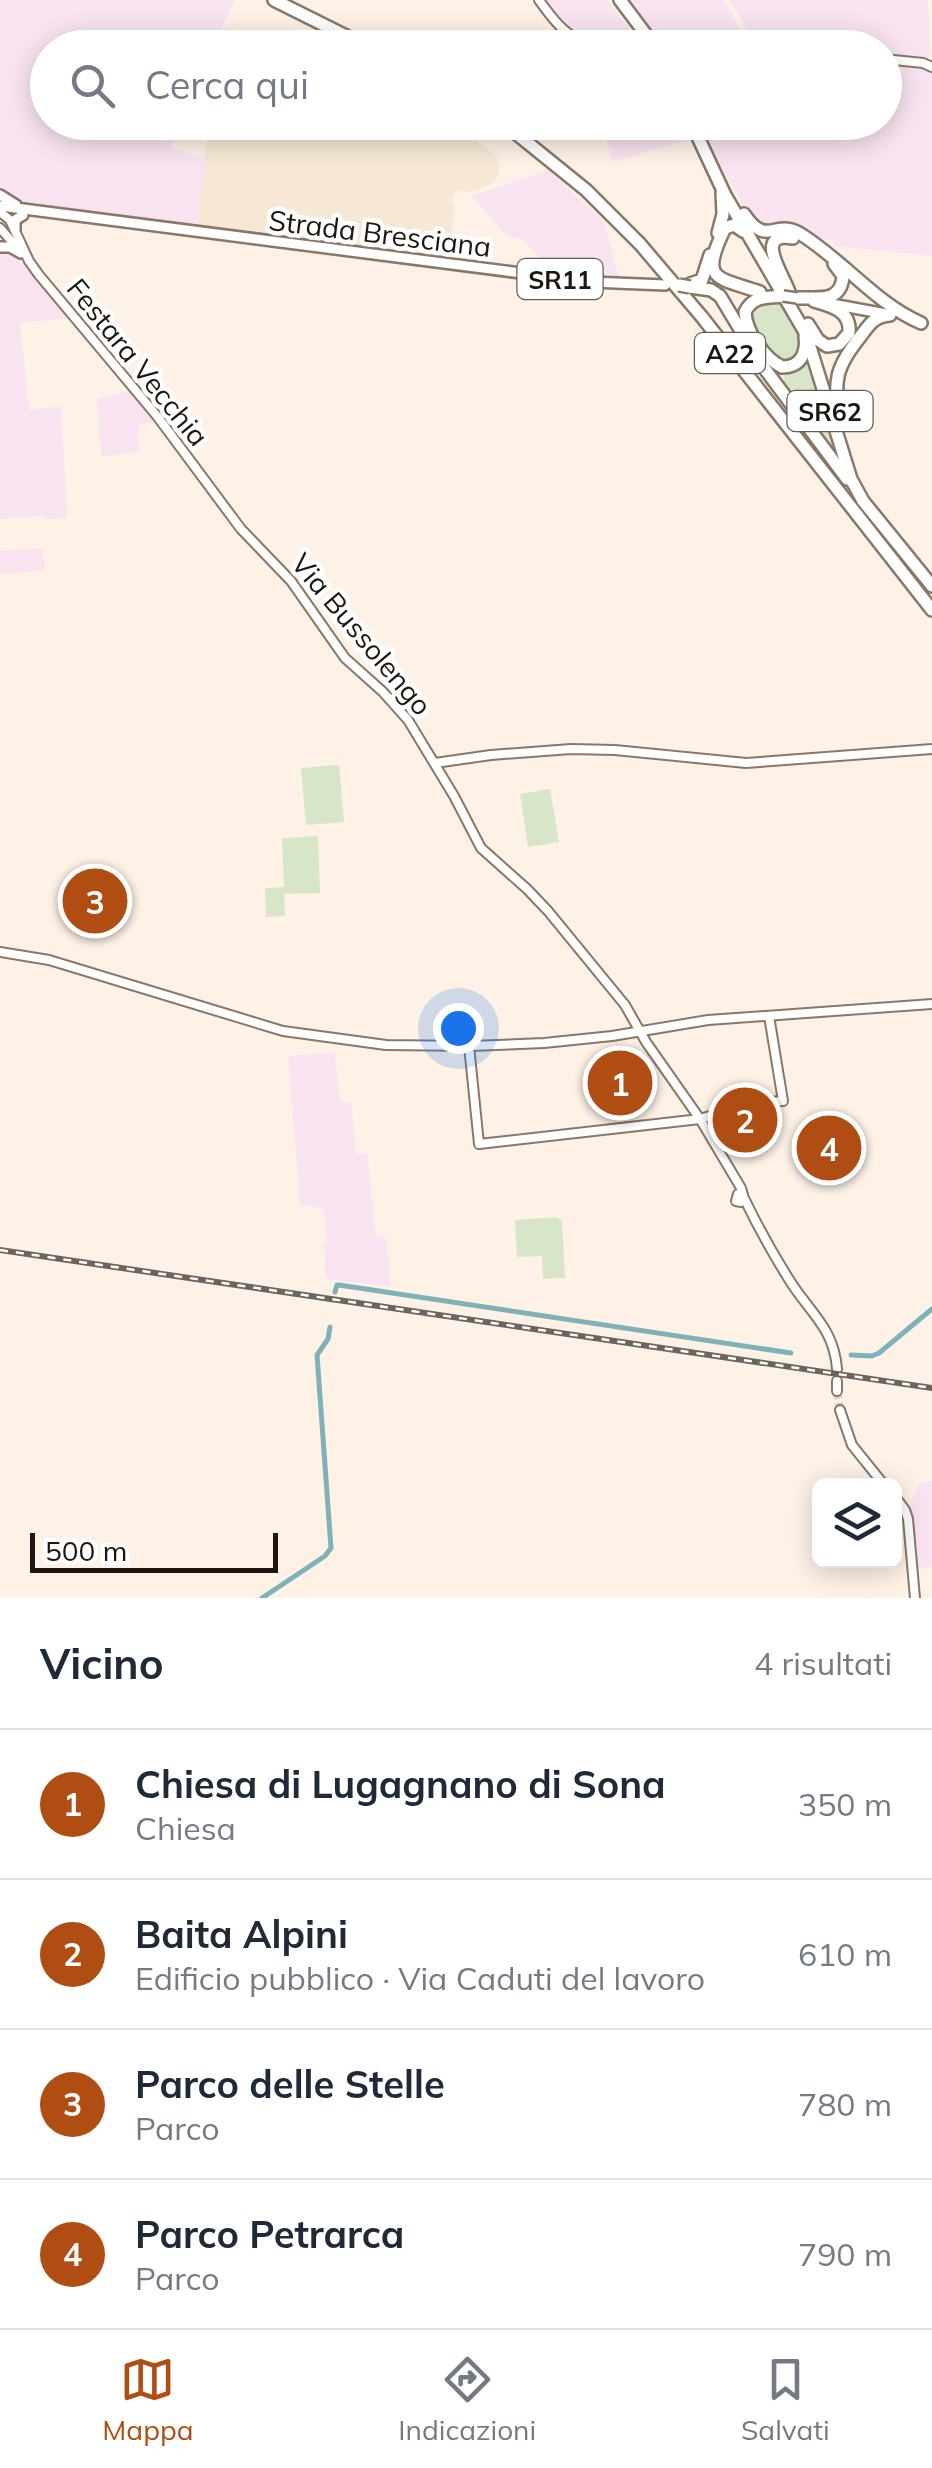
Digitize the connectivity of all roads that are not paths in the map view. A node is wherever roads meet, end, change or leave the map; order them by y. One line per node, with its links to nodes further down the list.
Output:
1 (274, 0): 5 (highway)
2 (285, 0): 6 (highway)
3 (539, 0): 7 (street)
4 (618, 0): 8 (highway)
5 (334, 30)
6 (344, 30)
7 (563, 30)
8 (640, 30)
9 (902, 61): 10 (street)
10 (932, 67)
11 (526, 140): 35 (highway, A22)
12 (529, 140): 34 (highway, A22)
13 (701, 140): 15 (highway)
14 (702, 140): 16 (highway)
15 (718, 179): 24 (highway); 26 (highway, SR62)
16 (730, 194): 26 (highway, SR62); 29 (highway)
17 (0, 195): 19 (main road)
18 (0, 209): 19 (main road, Strada Bresciana / SR11); 21 (street, Festara Vecchia)
19 (26, 212): 21 (main road); 24 (main road, Strada Bresciana / SR11, bridge)
20 (0, 228): 23 (street)
21 (15, 229): 23 (street, Festara Vecchia)
22 (0, 246): 23 (main road)
23 (26, 257): 31 (street, Festara Vecchia)
24 (687, 285): 25 (main road, Strada Bresciana / SR11); 32 (highway)
25 (760, 292): 26 (main road, Strada Bresciana / SR11); 26 (highway)
26 (790, 296): 26 (highway); 26 (highway); 27 (highway, SR62); 27 (highway); 28 (main road, Strada Bresciana / SR11); 32 (highway, SR62)
27 (800, 312): 30 (highway, SR62)
28 (890, 315): 29 (main road, Strada Bresciana / SR11); 30 (highway)
29 (927, 324)
30 (839, 430): 33 (highway, SR62)
31 (212, 491): 37 (street, Via Bussolengo)
32 (863, 501): 33 (highway, SR62)
33 (932, 583)
34 (932, 602)
35 (932, 610)
36 (932, 748): 37 (street)
37 (435, 762): 41 (street, Via Bussolengo)
38 (0, 952): 42 (street)
39 (932, 1004): 40 (street)
40 (769, 1016): 41 (street); 43 (street)
41 (640, 1030): 42 (street); 43 (street, Via Bussolengo)
42 (469, 1046): 43 (street)
43 (700, 1119): 44 (street, Via Bussolengo)
44 (838, 1369)
45 (840, 1410): 46 (street)
46 (879, 1478)
47 (902, 1506): 48 (street)
48 (914, 1598)

